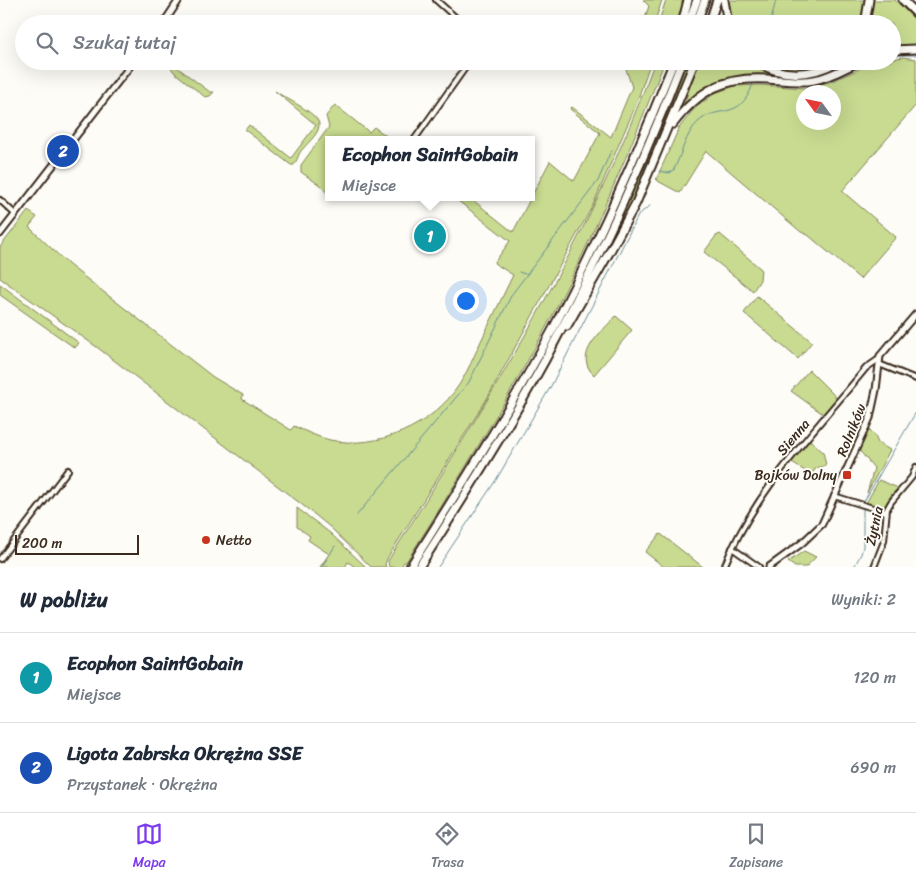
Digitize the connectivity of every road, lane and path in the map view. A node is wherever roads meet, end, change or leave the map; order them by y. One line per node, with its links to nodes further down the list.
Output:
1 (180, 0): 11 (street)
2 (184, 0): 11 (street)
3 (436, 0): 14 (street)
4 (688, 0): 15 (highway)
5 (697, 0): 16 (highway)
6 (705, 0): 17 (highway)
7 (717, 0): 18 (highway)
8 (724, 0): 19 (highway)
9 (869, 0): 20 (highway)
10 (902, 0): 12 (highway)
11 (175, 8): 13 (street)
12 (916, 13)
13 (170, 15)
14 (453, 15)
15 (684, 15)
16 (691, 15)
17 (699, 15)
18 (711, 15)
19 (726, 15)
20 (867, 15)
21 (916, 49): 22 (highway)
22 (901, 50)
23 (127, 70): 36 (street)
24 (464, 70): 34 (street)
25 (667, 70): 32 (highway)
26 (671, 70): 32 (highway)
27 (678, 70): 39 (highway)
28 (690, 70): 33 (highway)
29 (772, 70): 30 (highway)
30 (824, 70)
31 (841, 70): 33 (highway)
32 (652, 118): 48 (highway)
33 (665, 134): 39 (highway)
34 (417, 136)
35 (0, 200): 36 (street)
36 (15, 214): 37 (street)
37 (0, 234)
38 (916, 314): 40 (street, Rolników)
39 (555, 341): 49 (highway)
40 (879, 361): 41 (street); 44 (street, Rolników); 46 (street, Sienna)
41 (916, 378)
42 (916, 467): 45 (street, Żytnia)
43 (68, 470): 47 (street)
44 (834, 496): 45 (street); 52 (street, Rolników)
45 (886, 512): 53 (street, Żytnia)
46 (731, 550): 50 (street, Sienna); 51 (street)
47 (0, 559)
48 (410, 567)
49 (419, 567)
50 (724, 567)
51 (759, 567)
52 (769, 567)
53 (874, 567)

